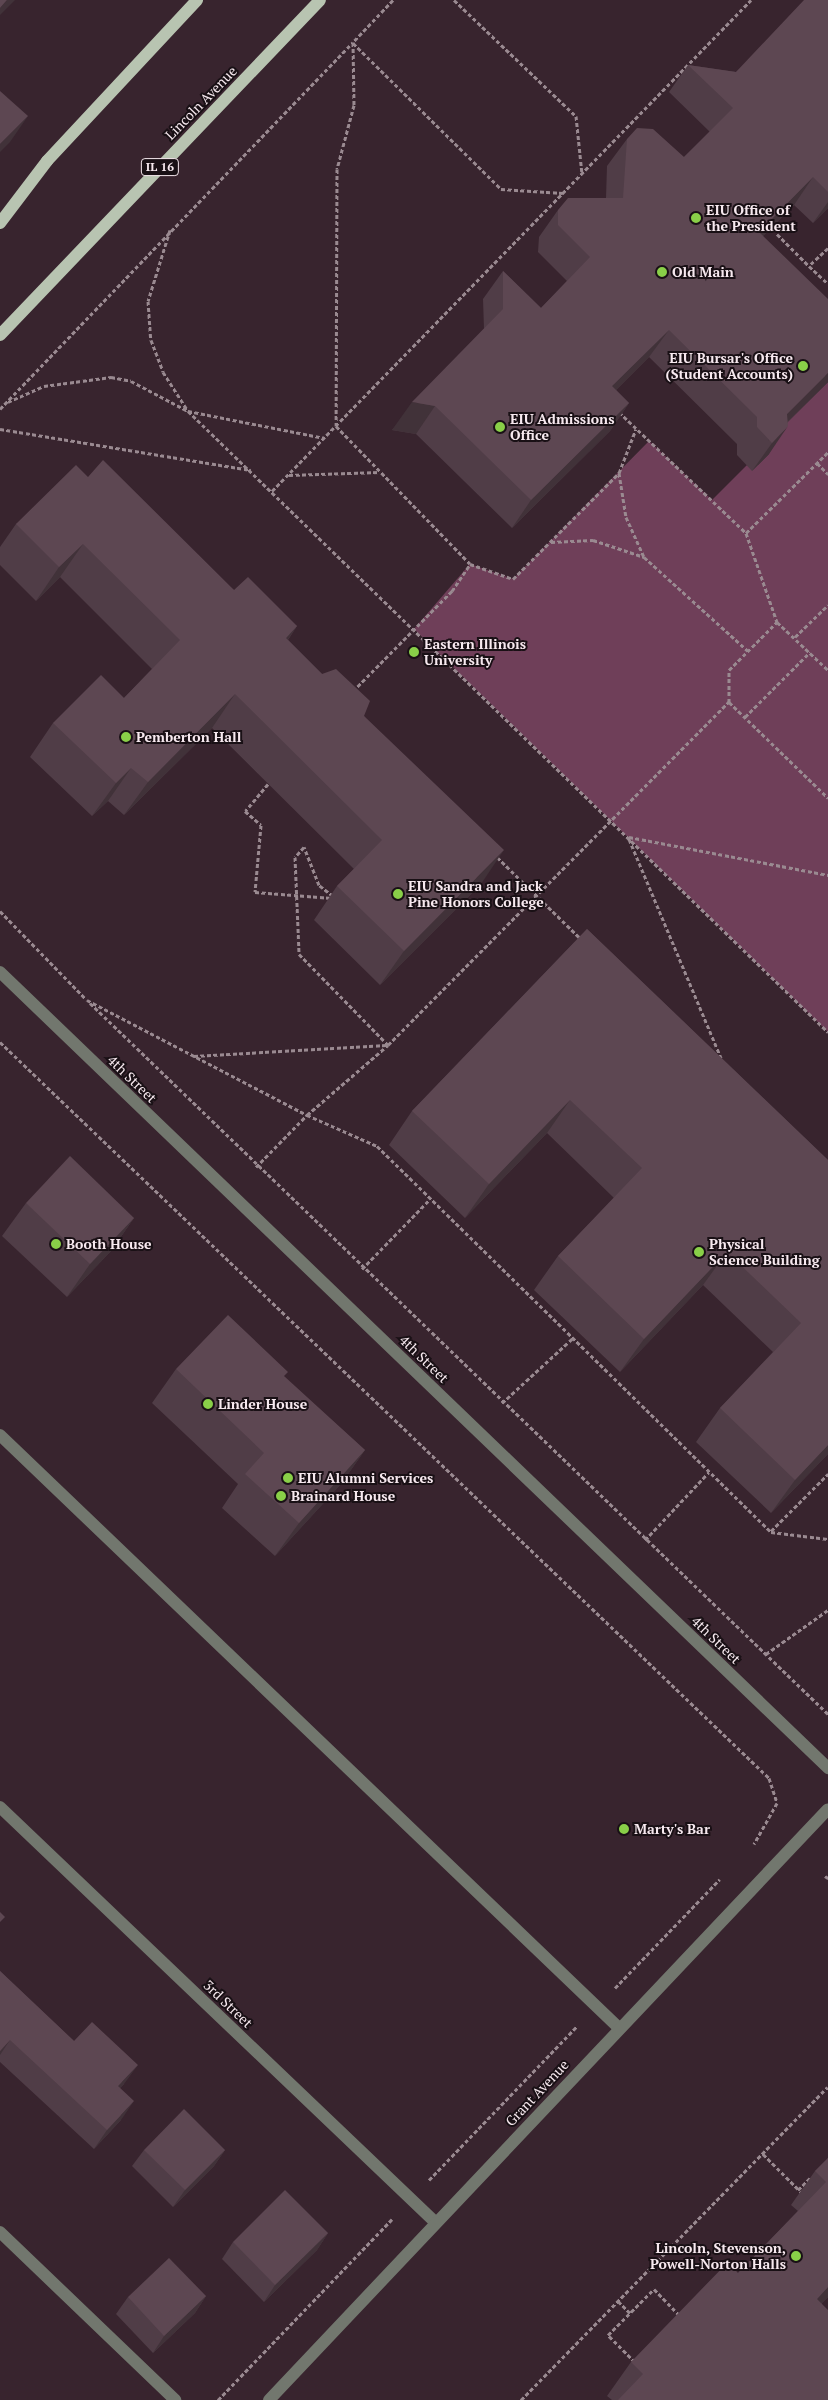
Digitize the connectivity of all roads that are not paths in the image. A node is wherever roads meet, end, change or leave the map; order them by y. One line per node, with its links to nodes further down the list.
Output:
1 (197, 0): 3 (main road)
2 (320, 0): 4 (main road, Lincoln Avenue / IL 16)
3 (0, 223)
4 (0, 335)
5 (0, 972): 7 (street, 4th Street)
6 (0, 1435): 10 (street)
7 (828, 1768)
8 (0, 1807): 11 (street, 3rd Street)
9 (828, 1809): 10 (street, Grant Avenue)
10 (619, 2028): 11 (street, Grant Avenue)
11 (435, 2222): 14 (street, Grant Avenue)
12 (0, 2232): 13 (street)
13 (174, 2400)
14 (269, 2400)

